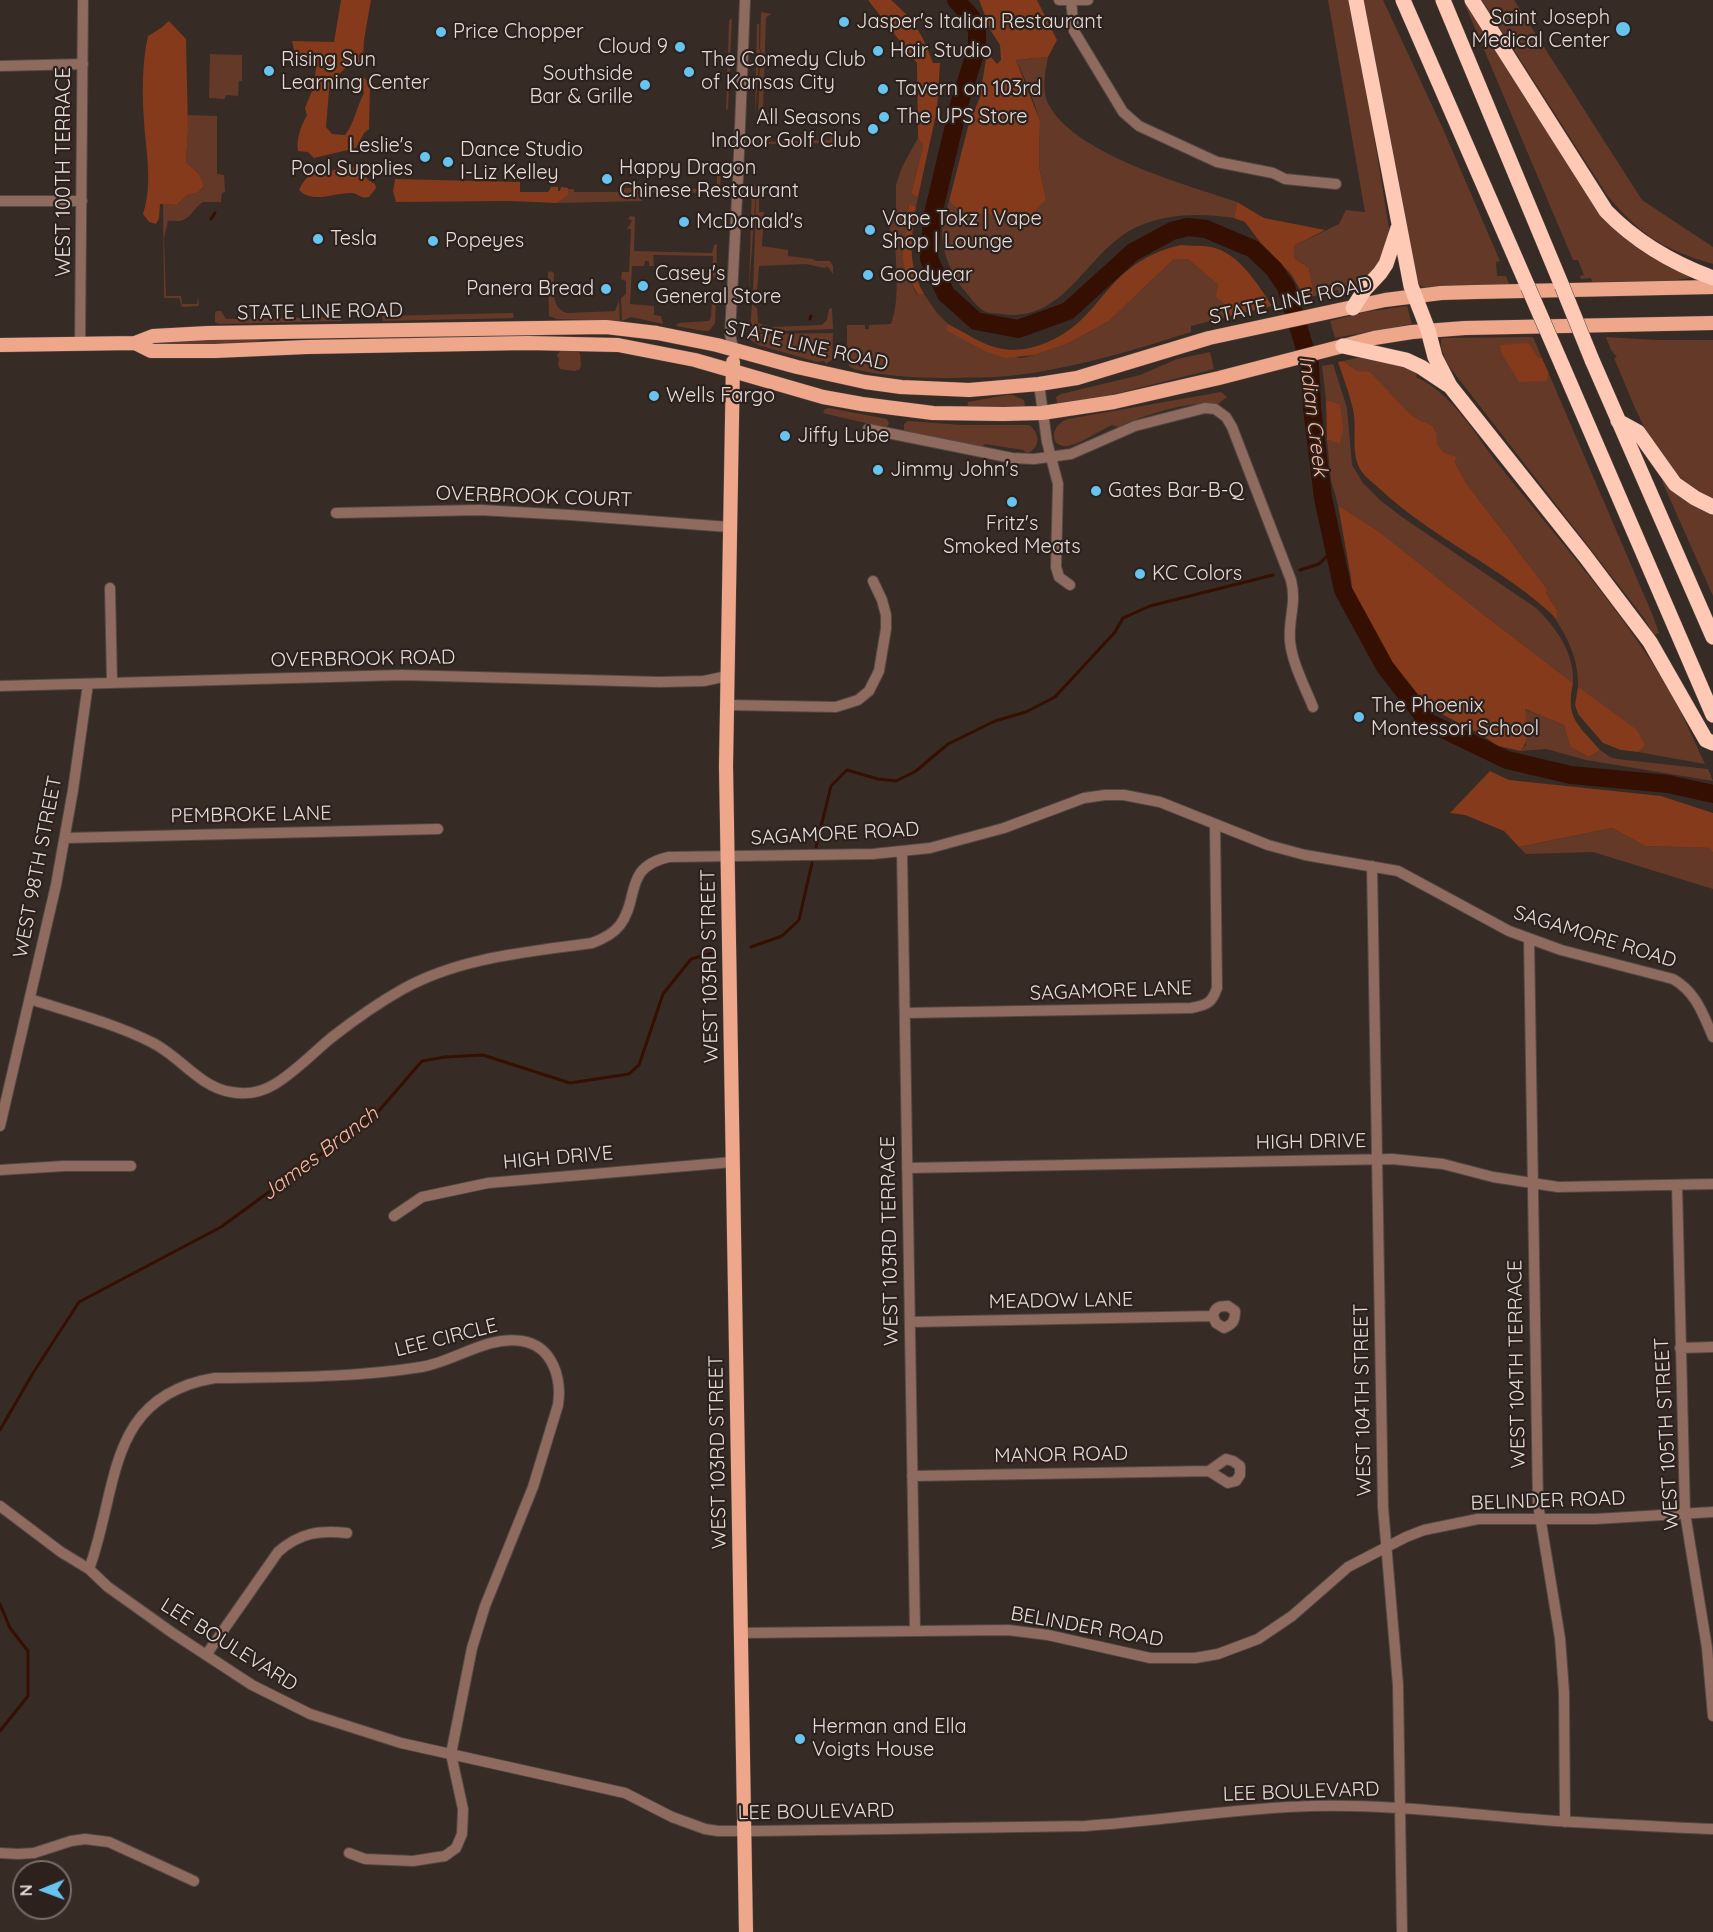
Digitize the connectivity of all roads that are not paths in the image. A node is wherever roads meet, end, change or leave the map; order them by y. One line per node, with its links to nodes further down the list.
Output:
1 (83, 0): 10 (street, WEST 100TH TERRACE)
2 (745, 0): 26 (street, WEST 103RD STREET)
3 (1059, 0): 4 (street)
4 (1071, 0): 5 (street); 12 (street)
5 (1088, 0)
6 (1356, 0): 15 (highway)
7 (1403, 0): 47 (highway, bridge)
8 (1443, 0): 31 (highway, bridge)
9 (1472, 0): 16 (highway)
10 (82, 64): 11 (street); 14 (street, WEST 100TH TERRACE)
11 (0, 66)
12 (1336, 184)
13 (0, 201): 14 (street)
14 (82, 201): 23 (street, WEST 100TH TERRACE)
15 (1399, 225): 18 (highway); 19 (highway)
16 (1713, 278)
17 (1713, 287): 18 (main road, STATE LINE ROAD)
18 (1415, 296): 19 (main road, STATE LINE ROAD); 21 (highway)
19 (1353, 308): 28 (main road, STATE LINE ROAD)
20 (1713, 323): 21 (main road, STATE LINE ROAD)
21 (1428, 330): 25 (main road, STATE LINE ROAD); 29 (highway)
22 (135, 343): 23 (main road, STATE LINE ROAD); 26 (main road, STATE LINE ROAD); 27 (main road, STATE LINE ROAD)
23 (80, 344): 24 (main road, STATE LINE ROAD)
24 (0, 345)
25 (1343, 346): 29 (highway); 30 (main road, STATE LINE ROAD)
26 (734, 348): 27 (main road, WEST 103RD STREET); 28 (main road, STATE LINE ROAD)
27 (733, 369): 30 (main road, STATE LINE ROAD); 36 (main road, WEST 103RD STREET)
28 (1039, 384): 30 (street)
29 (1450, 386): 48 (highway)
30 (1042, 412): 33 (street)
31 (1618, 421): 34 (highway); 40 (highway)
32 (868, 429): 33 (street)
33 (1051, 457): 38 (street); 46 (street)
34 (1713, 507)
35 (336, 513): 36 (street, OVERBROOK COURT)
36 (729, 527): 41 (main road, WEST 103RD STREET)
37 (873, 581): 45 (street)
38 (1070, 585)
39 (110, 588): 42 (street)
40 (1713, 637)
41 (727, 676): 42 (street, OVERBROOK ROAD); 45 (main road, WEST 103RD STREET)
42 (112, 682): 43 (street, OVERBROOK ROAD)
43 (88, 684): 44 (street, OVERBROOK ROAD); 51 (street, WEST 98TH STREET)
44 (0, 686)
45 (727, 705): 53 (main road, WEST 103RD STREET)
46 (1313, 707)
47 (1713, 716)
48 (1713, 742)
49 (1215, 825): 52 (street, SAGAMORE ROAD); 54 (street, SAGAMORE ROAD); 57 (street, SAGAMORE LANE)
50 (438, 829): 51 (street, PEMBROKE LANE)
51 (65, 838): 56 (street, WEST 98TH STREET)
52 (902, 851): 53 (street, SAGAMORE ROAD); 57 (street, WEST 103RD TERRACE)
53 (727, 856): 56 (street, SAGAMORE ROAD); 63 (main road, WEST 103RD STREET)
54 (1372, 866): 55 (street, SAGAMORE ROAD); 62 (street, WEST 104TH STREET)
55 (1529, 939): 58 (street, SAGAMORE ROAD); 67 (street, WEST 104TH TERRACE)
56 (30, 999): 60 (street, WEST 98TH STREET)
57 (904, 1013): 65 (street, WEST 103RD TERRACE)
58 (1713, 1037)
59 (0, 1075): 60 (street)
60 (11, 1078): 61 (street, WEST 98TH STREET)
61 (0, 1126)
62 (1377, 1159): 65 (street, HIGH DRIVE); 67 (street, HIGH DRIVE); 82 (street, WEST 104TH STREET)
63 (733, 1162): 70 (street, HIGH DRIVE); 85 (main road, WEST 103RD STREET)
64 (131, 1166): 66 (street)
65 (907, 1168): 72 (street, WEST 103RD TERRACE)
66 (0, 1170)
67 (1532, 1184): 69 (street, HIGH DRIVE); 80 (street, WEST 104TH TERRACE)
68 (1713, 1184): 69 (street, HIGH DRIVE)
69 (1677, 1185): 74 (street, WEST 105TH STREET)
70 (394, 1216)
71 (1213, 1316): 72 (street, MEADOW LANE)
72 (910, 1322): 76 (street, WEST 103RD TERRACE)
73 (1713, 1347): 74 (street)
74 (1680, 1348): 79 (street, WEST 105TH STREET)
75 (1209, 1471): 76 (street, MANOR ROAD)
76 (912, 1476): 84 (street, WEST 103RD TERRACE)
77 (0, 1506): 83 (street, LEE BOULEVARD)
78 (1713, 1512): 79 (street, BELINDER ROAD)
79 (1685, 1513): 80 (street, BELINDER ROAD); 87 (street, WEST 105TH STREET)
80 (1540, 1519): 82 (street, BELINDER ROAD); 91 (street, WEST 104TH TERRACE)
81 (347, 1533): 86 (street)
82 (1386, 1547): 84 (street, BELINDER ROAD); 90 (street, WEST 104TH STREET)
83 (89, 1569): 86 (street, LEE BOULEVARD); 89 (street, LEE CIRCLE)
84 (915, 1630): 85 (street, BELINDER ROAD)
85 (741, 1633): 93 (main road, WEST 103RD STREET)
86 (206, 1655): 89 (street, LEE BOULEVARD)
87 (1712, 1675): 88 (street, WEST 105TH STREET)
88 (1713, 1716)
89 (451, 1754): 93 (street, LEE BOULEVARD); 95 (street)
90 (1400, 1807): 91 (street, LEE BOULEVARD); 93 (street, LEE BOULEVARD); 98 (street, WEST 104TH STREET)
91 (1565, 1822): 92 (street, LEE BOULEVARD)
92 (1713, 1828)
93 (744, 1831): 97 (main road, WEST 103RD STREET)
94 (0, 1853): 96 (street)
95 (349, 1853)
96 (194, 1881)
97 (746, 1932)
98 (1402, 1932)

